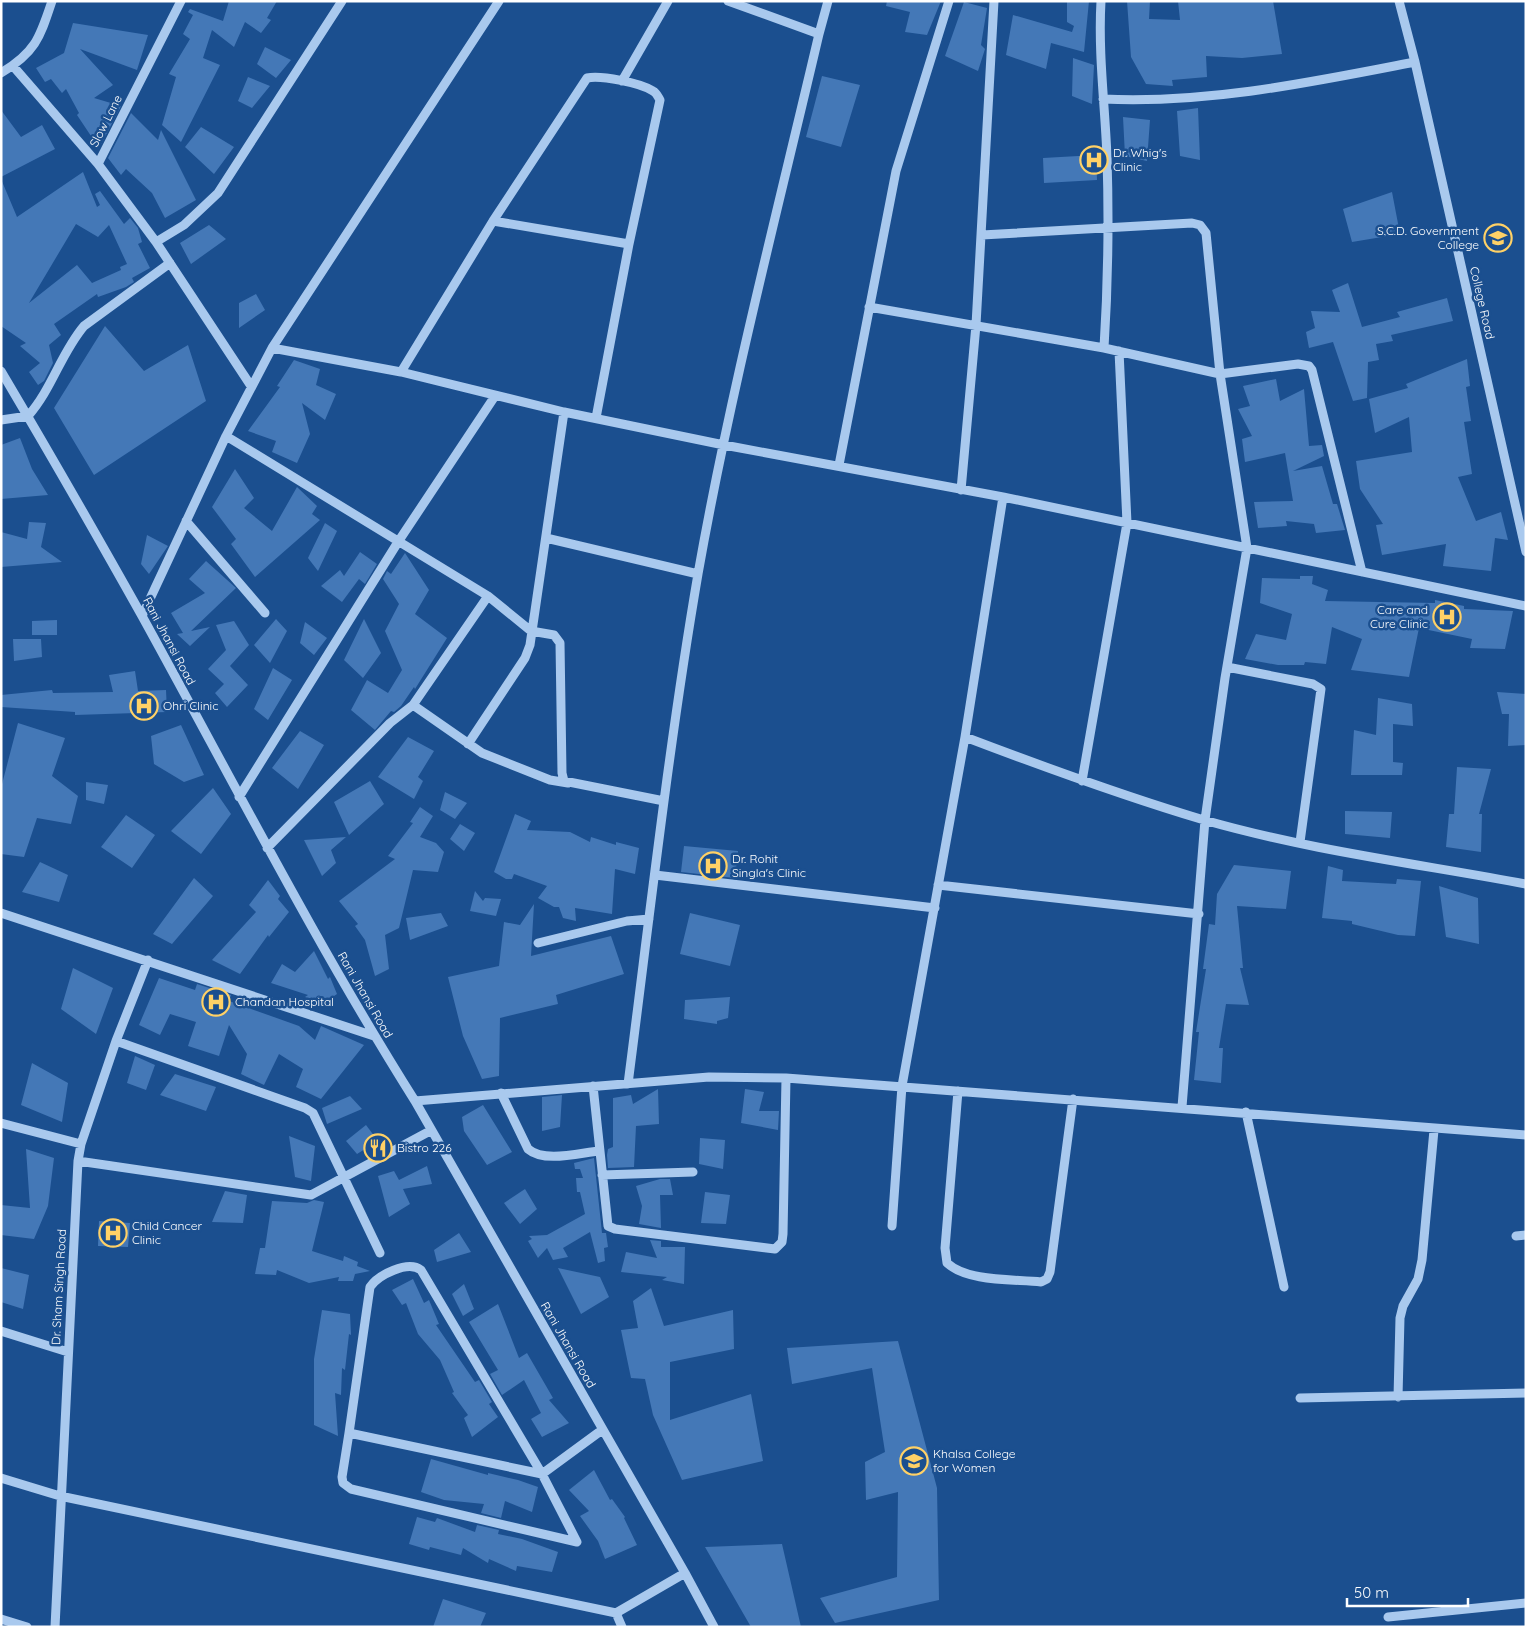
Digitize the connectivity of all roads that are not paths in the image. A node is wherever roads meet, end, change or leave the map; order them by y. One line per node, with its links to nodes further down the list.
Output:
1 (52, 1): 14 (street)
2 (181, 1): 18 (street, Slow Lane)
3 (342, 1): 22 (street)
4 (499, 1): 27 (street)
5 (668, 1): 16 (street)
6 (728, 1): 12 (street)
7 (828, 1): 12 (street)
8 (949, 1): 25 (street)
9 (994, 1): 21 (street)
10 (1101, 1): 17 (street)
11 (1399, 1): 13 (street, College Road)
12 (819, 34): 40 (street)
13 (1415, 62): 17 (street); 49 (street, College Road)
14 (13, 66): 15 (street); 18 (street, Slow Lane)
15 (1, 73)
16 (622, 81): 19 (street); 23 (street)
17 (1103, 100): 20 (street)
18 (98, 164): 22 (street)
19 (493, 221): 23 (street); 31 (street)
20 (1107, 228): 21 (street); 28 (street); 32 (street)
21 (982, 235): 26 (street)
22 (156, 242): 24 (street)
23 (629, 244): 37 (street)
24 (170, 262): 33 (street); 36 (street)
25 (869, 307): 26 (street); 41 (street)
26 (976, 326): 28 (street); 42 (street)
27 (272, 348): 31 (street); 33 (street)
28 (1104, 348): 29 (street)
29 (1119, 351): 32 (street); 45 (street)
30 (1, 371): 36 (street, Rani Jhansi Road)
31 (401, 372): 34 (street)
32 (1220, 374): 48 (street); 50 (street)
33 (251, 386): 39 (street)
34 (495, 396): 35 (street); 47 (street)
35 (564, 412): 37 (street); 46 (street)
36 (28, 416): 38 (street); 55 (street, Rani Jhansi Road)
37 (596, 418): 40 (street)
38 (1, 420)
39 (226, 436): 44 (street); 47 (street)
40 (724, 445): 41 (street); 51 (street)
41 (839, 465): 42 (street)
42 (962, 490): 43 (street)
43 (1003, 497): 45 (street); 59 (street)
44 (186, 521): 54 (street); 55 (street)
45 (1127, 523): 48 (street); 61 (street)
46 (546, 538): 51 (street); 56 (street)
47 (398, 542): 52 (street); 63 (street)
48 (1247, 548): 50 (street); 57 (street)
49 (1526, 552)
50 (1362, 572): 53 (street)
51 (698, 574): 64 (street)
52 (488, 596): 56 (street); 58 (street)
53 (1526, 606)
54 (265, 613)
55 (142, 616): 63 (street, Rani Jhansi Road)
56 (531, 631): 60 (street); 62 (street)
57 (1227, 667): 65 (street); 66 (street)
58 (413, 705): 60 (street); 67 (street)
59 (965, 737): 61 (street); 70 (street)
60 (468, 744): 62 (street)
61 (1082, 781): 65 (street)
62 (568, 783): 64 (street)
63 (239, 797): 67 (street, Rani Jhansi Road)
64 (664, 800): 68 (street)
65 (1205, 820): 66 (street); 73 (street)
66 (1300, 842): 69 (street)
67 (267, 848): 77 (street, Rani Jhansi Road)
68 (655, 875): 71 (street); 74 (street)
69 (1526, 884)
70 (938, 885): 71 (street); 73 (street)
71 (935, 908): 82 (street)
72 (1, 912): 76 (street)
73 (1199, 914): 87 (street)
74 (649, 918): 75 (street); 80 (street)
75 (538, 943)
76 (148, 960): 77 (street); 78 (street, Dr. Sham Singh Road)
77 (374, 1036): 86 (street, Rani Jhansi Road)
78 (116, 1041): 93 (street, Dr. Sham Singh Road); 98 (street)
79 (786, 1078): 80 (street); 82 (street); 97 (street)
80 (628, 1084): 81 (street)
81 (593, 1086): 84 (street); 94 (street)
82 (902, 1086): 83 (street); 99 (street)
83 (958, 1091): 85 (street); 85 (street)
84 (501, 1093): 86 (street); 94 (street)
85 (1073, 1099): 87 (street)
86 (415, 1101): 91 (street, Rani Jhansi Road)
87 (1182, 1108): 88 (street)
88 (1246, 1112): 90 (street); 103 (street)
89 (1, 1123): 93 (street)
90 (1434, 1130): 92 (street); 107 (street)
91 (430, 1131): 98 (street); 109 (street, Rani Jhansi Road)
92 (1526, 1136)
93 (81, 1144): 95 (street, Dr. Sham Singh Road)
94 (599, 1151): 97 (street)
95 (78, 1161): 98 (street); 105 (street, Dr. Sham Singh Road)
96 (693, 1172): 97 (street)
97 (602, 1175)
98 (345, 1177): 102 (street)
99 (892, 1226)
100 (1526, 1235): 101 (street)
101 (1516, 1236)
102 (380, 1253)
103 (1284, 1287)
104 (1, 1331): 105 (street)
105 (68, 1352): 113 (street, Dr. Sham Singh Road)
106 (1526, 1393): 107 (street)
107 (1398, 1397): 108 (street)
108 (1300, 1398)
109 (602, 1430): 111 (street); 114 (street, Rani Jhansi Road)
110 (349, 1433): 111 (street); 111 (street); 111 (street)
111 (542, 1474)
112 (1, 1478): 113 (street)
113 (60, 1496): 116 (street); 121 (street, Dr. Sham Singh Road)
114 (685, 1573): 116 (street); 119 (street, Rani Jhansi Road)
115 (1526, 1603): 117 (street)
116 (616, 1613): 122 (street)
117 (1388, 1617)
118 (1, 1619): 120 (street)
119 (710, 1626)
120 (27, 1627)
121 (55, 1627)
122 (622, 1627)

